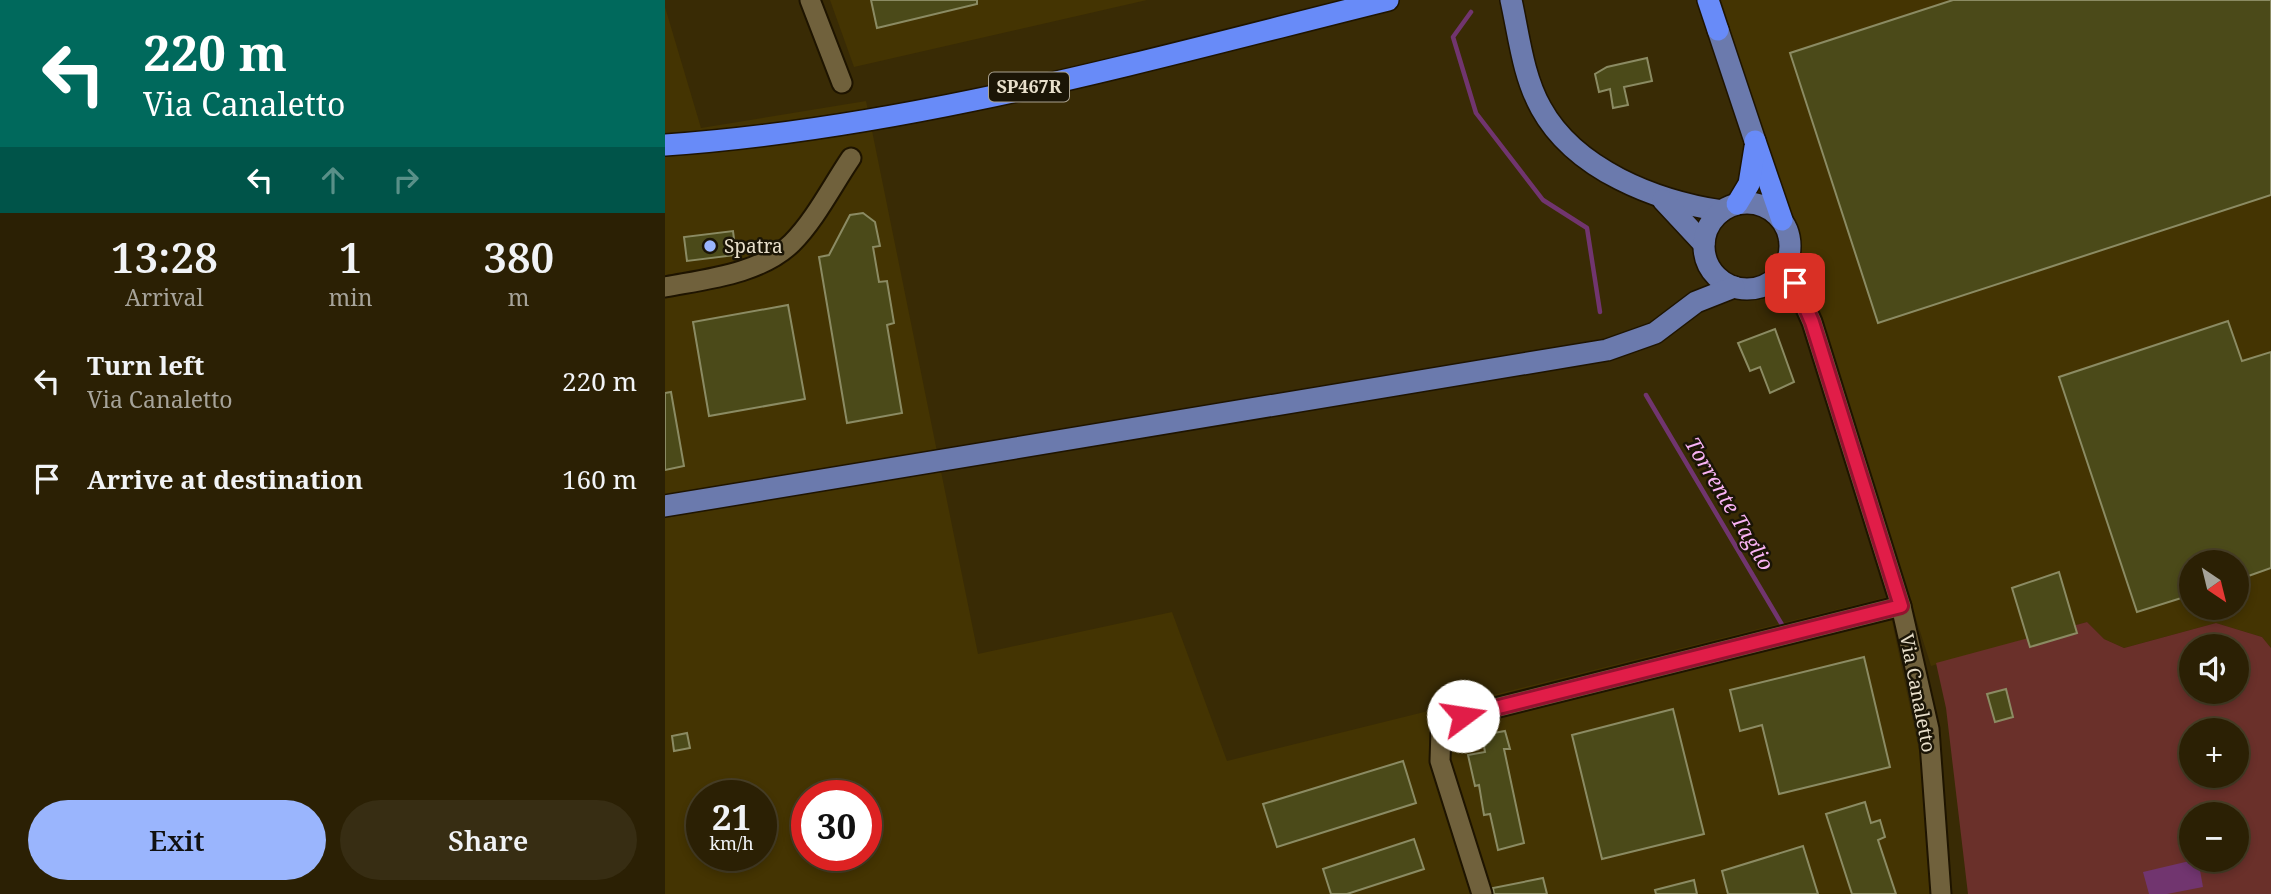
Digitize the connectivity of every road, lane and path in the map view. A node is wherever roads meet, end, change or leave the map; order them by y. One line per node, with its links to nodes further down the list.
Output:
1 (810, 0): 6 (street)
2 (1388, 0): 8 (highway, SP467R)
3 (1708, 0): 5 (highway)
4 (1511, 2): 10 (main road)
5 (1718, 30): 7 (main road)
6 (842, 83)
7 (1755, 141): 11 (highway); 12 (highway)
8 (665, 145)
9 (851, 158): 16 (street)
10 (1662, 199): 11 (main road); 13 (main road)
11 (1729, 207): 12 (main road); 13 (main road)
12 (1782, 220): 14 (main road)
13 (1704, 243): 15 (main road)
14 (1788, 261): 18 (main road); 19 (street, Via Canaletto)
15 (1708, 266): 17 (main road); 20 (main road)
16 (665, 287)
17 (1734, 287): 18 (main road); 20 (main road)
18 (1757, 288): 19 (street)
19 (1802, 297): 22 (street, Via Canaletto)
20 (1696, 302): 21 (main road)
21 (665, 506)
22 (1901, 606): 23 (street); 24 (street, Via Canaletto)
23 (1482, 894)
24 (1941, 894)

